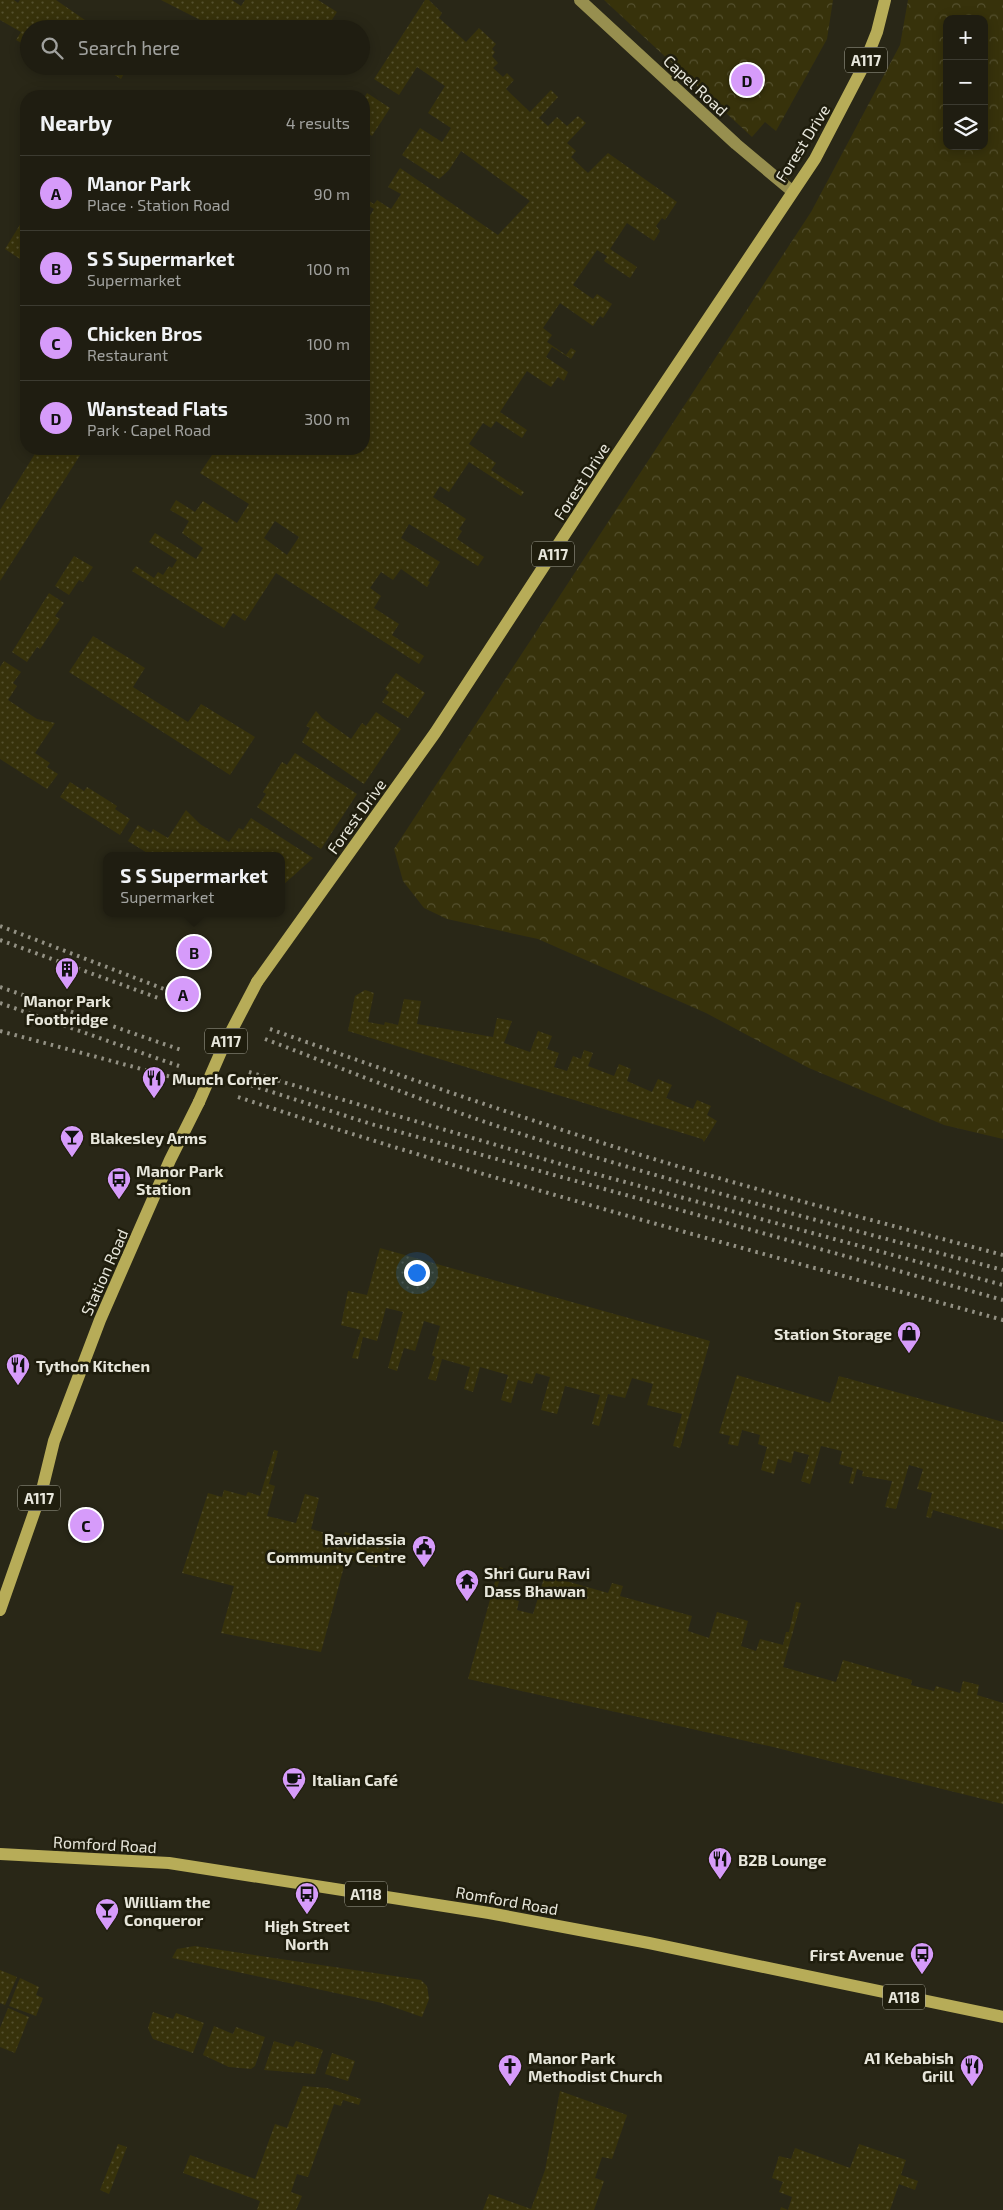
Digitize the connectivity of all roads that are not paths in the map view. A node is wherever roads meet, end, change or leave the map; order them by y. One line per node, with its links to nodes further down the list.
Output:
1 (580, 0): 3 (street, Capel Road)
2 (886, 0): 3 (main road, Forest Drive / A117)
3 (792, 191): 4 (main road, Forest Drive / A117)
4 (271, 961): 5 (main road, Station Road / A117, bridge)
5 (0, 1610)
6 (0, 1854): 7 (main road, Romford Road / A118)
7 (1003, 2017)

